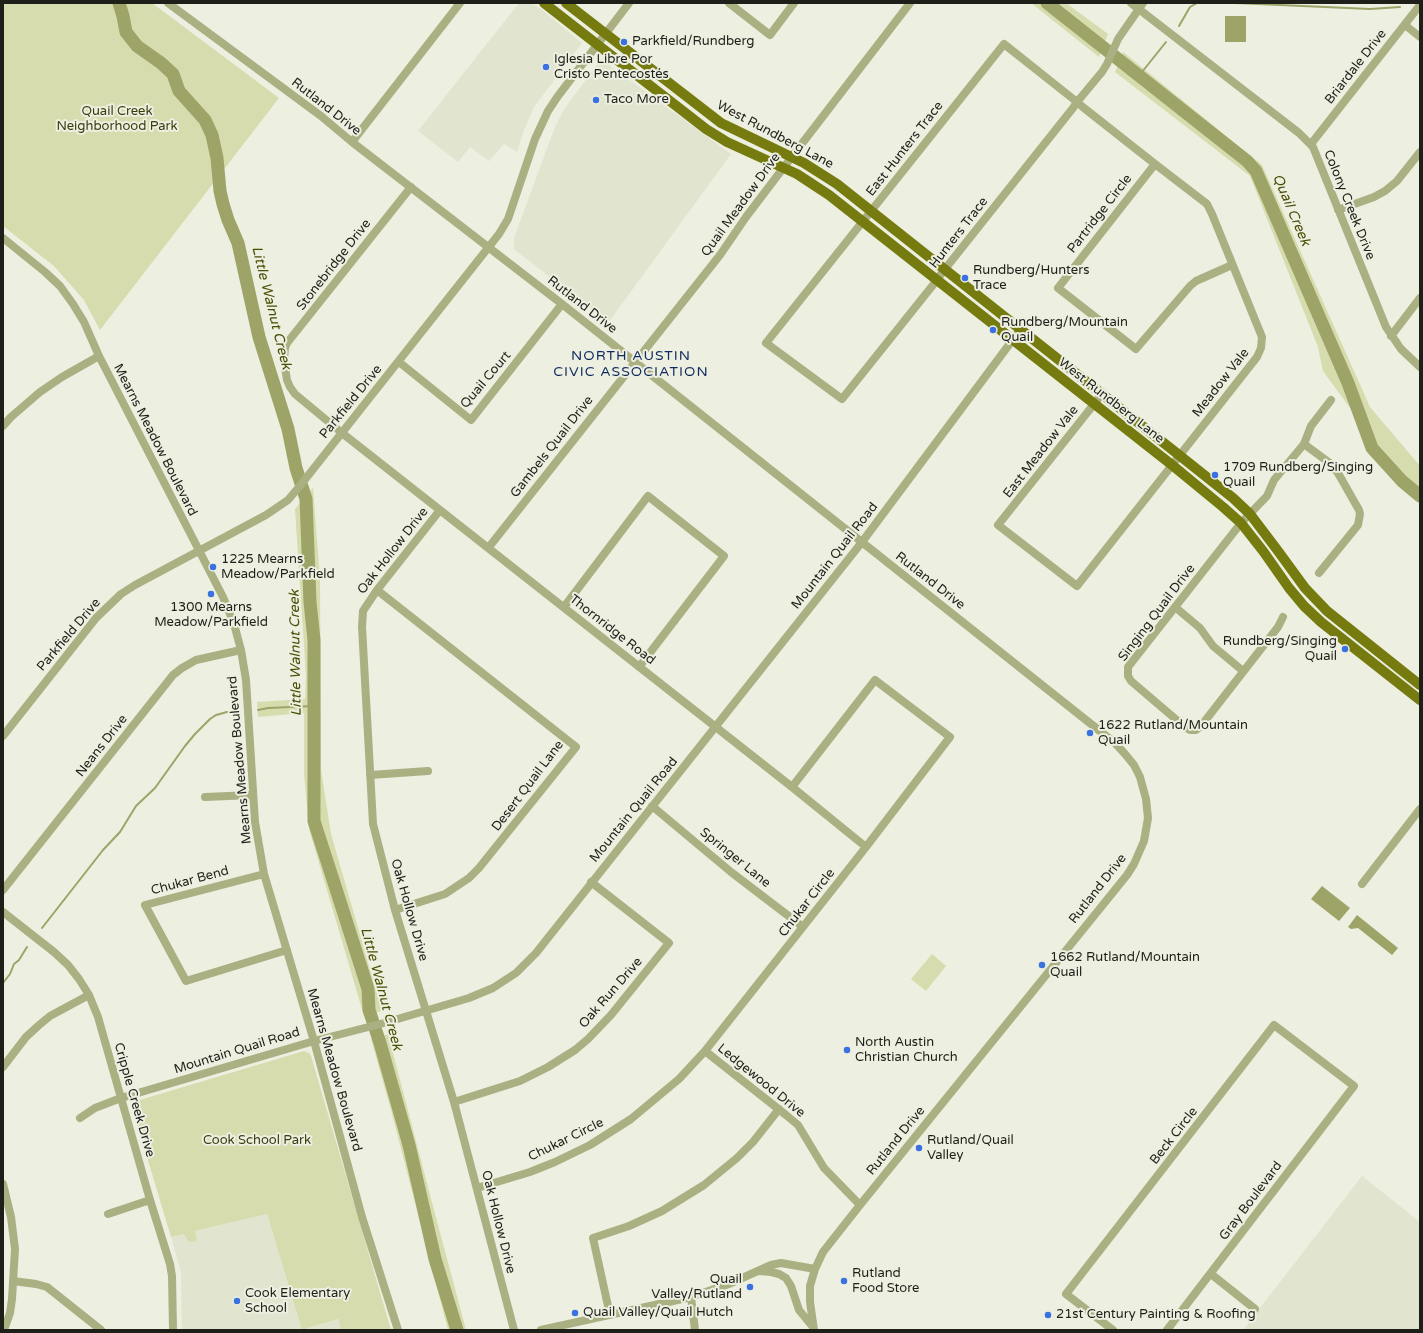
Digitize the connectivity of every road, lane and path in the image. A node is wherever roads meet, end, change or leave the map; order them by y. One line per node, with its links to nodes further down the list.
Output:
1 (168, 3): 19 (street, Rutland Drive)
2 (460, 3): 19 (street)
3 (544, 3): 15 (main road, West Rundberg Lane)
4 (566, 3): 13 (main road, West Rundberg Lane)
5 (629, 3): 13 (street, Parkfield Drive)
6 (730, 3): 7 (street)
7 (794, 3)
8 (910, 3): 22 (street, Quail Meadow Drive)
9 (1131, 3): 11 (street, Colony Creek Drive)
10 (1420, 5): 12 (street, Briardale Drive)
11 (1141, 6): 16 (street, Hunters Trace); 20 (street, Colony Creek Drive)
12 (1405, 25): 14 (street); 20 (street, Briardale Drive)
13 (605, 34): 15 (street, Parkfield Drive); 17 (main road, West Rundberg Lane)
14 (1420, 37)
15 (597, 44): 18 (main road, West Rundberg Lane); 30 (street, Parkfield Drive)
16 (1078, 102): 23 (street, Meadow Vale); 27 (street, East Hunters Trace); 32 (street, Hunters Trace)
17 (704, 111): 18 (main road); 22 (main road, West Rundberg Lane)
18 (697, 122): 24 (main road, West Rundberg Lane)
19 (352, 142): 25 (street, Rutland Drive)
20 (1311, 144): 26 (street, Colony Creek Drive)
21 (1420, 152): 26 (street)
22 (791, 157): 24 (street, Quail Meadow Drive); 27 (main road, West Rundberg Lane)
23 (1155, 164): 31 (street, Meadow Vale); 31 (street, Partridge Circle)
24 (784, 167): 28 (main road, West Rundberg Lane); 42 (street, Quail Meadow Drive)
25 (411, 187): 30 (street, Rutland Drive); 48 (street, Stonebridge Drive)
26 (1338, 210): 37 (street, Colony Creek Drive)
27 (871, 212): 28 (street, East Hunters Trace); 32 (main road, West Rundberg Lane)
28 (863, 222): 33 (main road, West Rundberg Lane); 39 (street, East Hunters Trace)
29 (3, 238): 40 (street, Mearns Meadow Boulevard)
30 (489, 247): 35 (street, Rutland Drive); 41 (street, Parkfield Drive)
31 (1232, 265): 50 (street, Meadow Vale)
32 (945, 269): 33 (street, Hunters Trace); 36 (main road, West Rundberg Lane)
33 (937, 280): 38 (main road, West Rundberg Lane); 39 (street, Hunters Trace)
34 (1420, 298): 37 (street)
35 (562, 304): 41 (street, Quail Court); 42 (street, Rutland Drive)
36 (1020, 330): 38 (street, Mountain Quail Road); 44 (main road, West Rundberg Lane)
37 (1391, 336): 43 (street, Colony Creek Drive)
38 (1012, 340): 46 (main road, West Rundberg Lane); 56 (street, Mountain Quail Road)
39 (766, 343)
40 (99, 356): 47 (street); 58 (street, Mearns Meadow Boulevard)
41 (399, 362): 48 (street, Parkfield Drive)
42 (635, 363): 56 (street, Rutland Drive); 57 (street, Gambels Quail Drive)
43 (1420, 367)
44 (1102, 394): 46 (street, East Meadow Vale); 50 (main road, West Rundberg Lane)
45 (1331, 400): 49 (street, Singing Quail Drive)
46 (1094, 404): 51 (main road, West Rundberg Lane); 55 (street, East Meadow Vale)
47 (3, 426)
48 (342, 433): 52 (street, Thornridge Road); 58 (street, Parkfield Drive)
49 (1304, 444): 53 (street, Singing Quail Drive); 59 (street)
50 (1179, 455): 51 (street, Meadow Vale); 53 (main road, West Rundberg Lane)
51 (1172, 465): 54 (main road, West Rundberg Lane); 55 (street, Meadow Vale)
52 (440, 510): 57 (street, Thornridge Road); 60 (street, Oak Hollow Drive)
53 (1250, 514): 54 (street, Singing Quail Drive); 64 (main road, West Rundberg Lane)
54 (1241, 523): 62 (street, Singing Quail Drive); 65 (main road, West Rundberg Lane)
55 (998, 525)
56 (862, 542): 71 (street, Mountain Quail Road); 102 (street, Rutland Drive)
57 (489, 547): 61 (street, Thornridge Road)
58 (198, 552): 66 (street, Mearns Meadow Boulevard); 72 (street, Parkfield Drive)
59 (1319, 573)
60 (377, 590): 74 (street, Oak Hollow Drive); 85 (street, Desert Quail Lane)
61 (564, 607): 67 (street, Thornridge Road); 67 (street)
62 (1175, 607): 68 (street); 68 (street, Singing Quail Drive)
63 (1283, 618): 68 (street, Singing Quail Drive)
64 (1343, 624): 65 (main road); 69 (main road, West Rundberg Lane)
65 (1336, 634): 70 (main road, West Rundberg Lane)
66 (241, 650): 76 (street, Mearns Meadow Boulevard); 84 (street, Neans Drive)
67 (639, 667): 71 (street, Thornridge Road)
68 (1243, 671)
69 (1420, 684)
70 (1420, 700)
71 (715, 727): 75 (street, Thornridge Road); 78 (street, Mountain Quail Road)
72 (3, 736)
73 (428, 771): 74 (street)
74 (370, 775): 85 (street, Oak Hollow Drive)
75 (792, 787): 80 (street, Thornridge Road); 80 (street, Chukar Circle)
76 (252, 795): 77 (street); 81 (street, Mearns Meadow Boulevard)
77 (205, 797)
78 (652, 806): 82 (street, Mountain Quail Road); 87 (street, Springer Lane)
79 (1420, 809): 83 (street)
80 (866, 848): 87 (street, Chukar Circle)
81 (264, 874): 88 (street, Mearns Meadow Boulevard); 88 (street, Chukar Bend)
82 (591, 882): 90 (street, Mountain Quail Road); 96 (street, Oak Run Drive)
83 (1362, 884)
84 (3, 890)
85 (395, 910): 90 (street, Oak Hollow Drive)
86 (3, 912): 89 (street, Cripple Creek Drive)
87 (803, 927): 92 (street, Chukar Circle)
88 (287, 950): 91 (street, Mearns Meadow Boulevard)
89 (89, 995): 93 (street); 95 (street, Cripple Creek Drive)
90 (426, 1011): 91 (street, Mountain Quail Road); 96 (street, Oak Hollow Drive)
91 (314, 1041): 95 (street, Mountain Quail Road); 115 (street, Mearns Meadow Boulevard)
92 (705, 1051): 97 (street, Ledgewood Drive); 100 (street, Chukar Circle)
93 (3, 1067)
94 (1354, 1086): 106 (street, Gray Boulevard); 119 (street, Beck Circle)
95 (122, 1098): 98 (street, Mountain Quail Road); 101 (street, Cripple Creek Drive)
96 (454, 1102): 100 (street, Oak Hollow Drive)
97 (779, 1109): 102 (street, Ledgewood Drive); 110 (street)
98 (80, 1118)
99 (3, 1184): 107 (street)
100 (478, 1188): 116 (street, Oak Hollow Drive)
101 (150, 1200): 103 (street); 114 (street, Cripple Creek Drive)
102 (860, 1205): 104 (street, Rutland Drive)
103 (108, 1214)
104 (815, 1269): 105 (street); 111 (street, Rutland Drive)
105 (756, 1271): 108 (street); 111 (street)
106 (1211, 1274): 109 (street); 120 (street, Gray Boulevard)
107 (14, 1281): 112 (street); 113 (street)
108 (691, 1297): 110 (street); 118 (street)
109 (1255, 1309)
110 (610, 1315): 117 (street)
111 (814, 1329)
112 (4, 1330)
113 (102, 1330)
114 (173, 1330)
115 (398, 1330)
116 (514, 1330)
117 (541, 1330)
118 (695, 1330)
119 (1113, 1330)
120 (1167, 1330)

